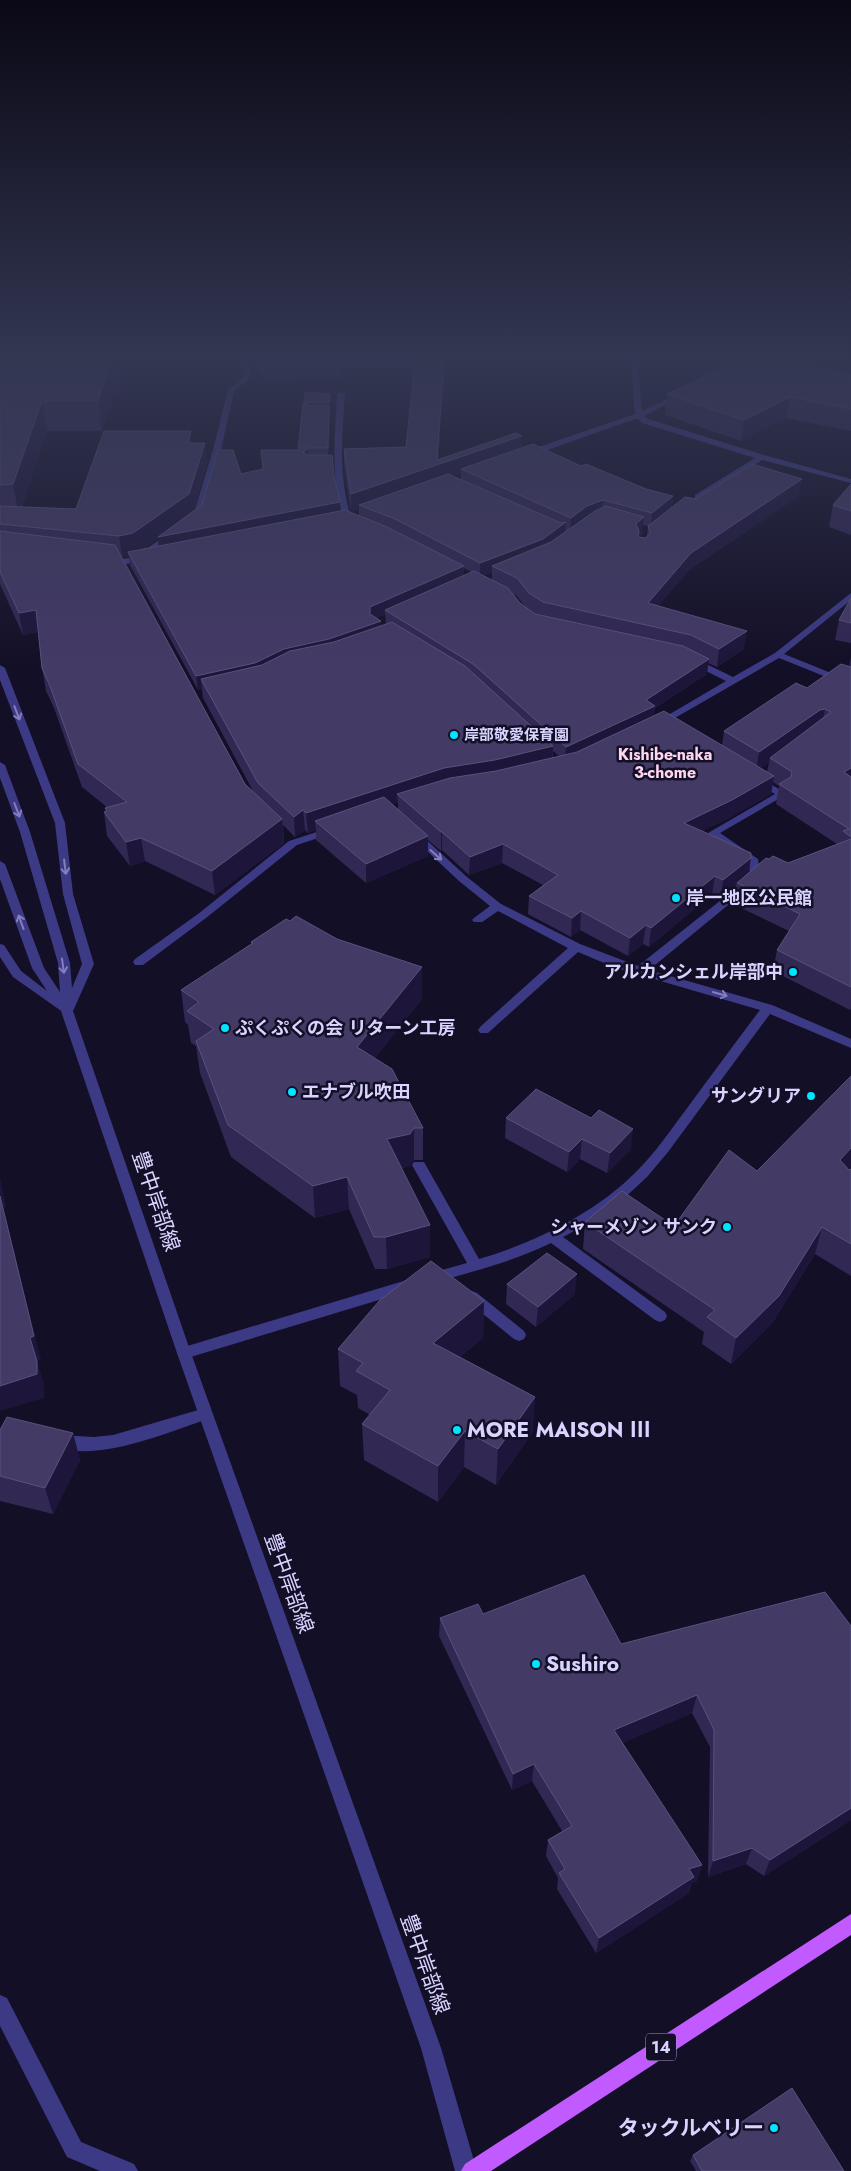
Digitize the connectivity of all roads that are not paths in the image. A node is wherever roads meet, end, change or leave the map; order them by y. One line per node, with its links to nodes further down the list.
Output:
1 (214, 461): 13 (street)
2 (754, 461): 7 (street)
3 (777, 461): 6 (street)
4 (328, 464): 5 (street)
5 (337, 464): 9 (street)
6 (851, 482)
7 (692, 501)
8 (356, 514): 9 (street)
9 (342, 518): 10 (street)
10 (365, 525)
11 (157, 555): 13 (street)
12 (94, 558): 13 (street)
13 (138, 559)
14 (850, 597): 15 (street)
15 (778, 655): 18 (street); 19 (street)
16 (685, 657): 18 (street)
17 (0, 668): 33 (street, one-way to 33)
18 (734, 681): 20 (street)
19 (851, 684)
20 (647, 730)
21 (0, 765): 33 (street, 豊中岸部線, one-way to 33)
22 (755, 775): 31 (street)
23 (340, 827): 30 (street)
24 (408, 829): 26 (street, one-way to 26)
25 (0, 864): 33 (street, 豊中岸部線, one-way to 25)
26 (497, 906): 27 (street); 28 (street)
27 (478, 920)
28 (576, 947): 31 (street); 34 (street)
29 (0, 948): 33 (street)
30 (140, 962)
31 (640, 971): 32 (street, one-way to 32)
32 (768, 1008): 35 (street); 37 (street)
33 (67, 1011): 42 (street, 豊中岸部線)
34 (484, 1030)
35 (851, 1044)
36 (419, 1165): 38 (street)
37 (552, 1238): 38 (street); 40 (street)
38 (476, 1267): 39 (street)
39 (445, 1275): 41 (street); 42 (street)
40 (660, 1316)
41 (519, 1335)
42 (184, 1353): 43 (street, 豊中岸部線)
43 (205, 1414): 44 (street); 48 (street, 豊中岸部線)
44 (44, 1438)
45 (851, 1924): 49 (main road, 14)
46 (0, 2005): 47 (street)
47 (127, 2171)
48 (466, 2171)
49 (472, 2171)

